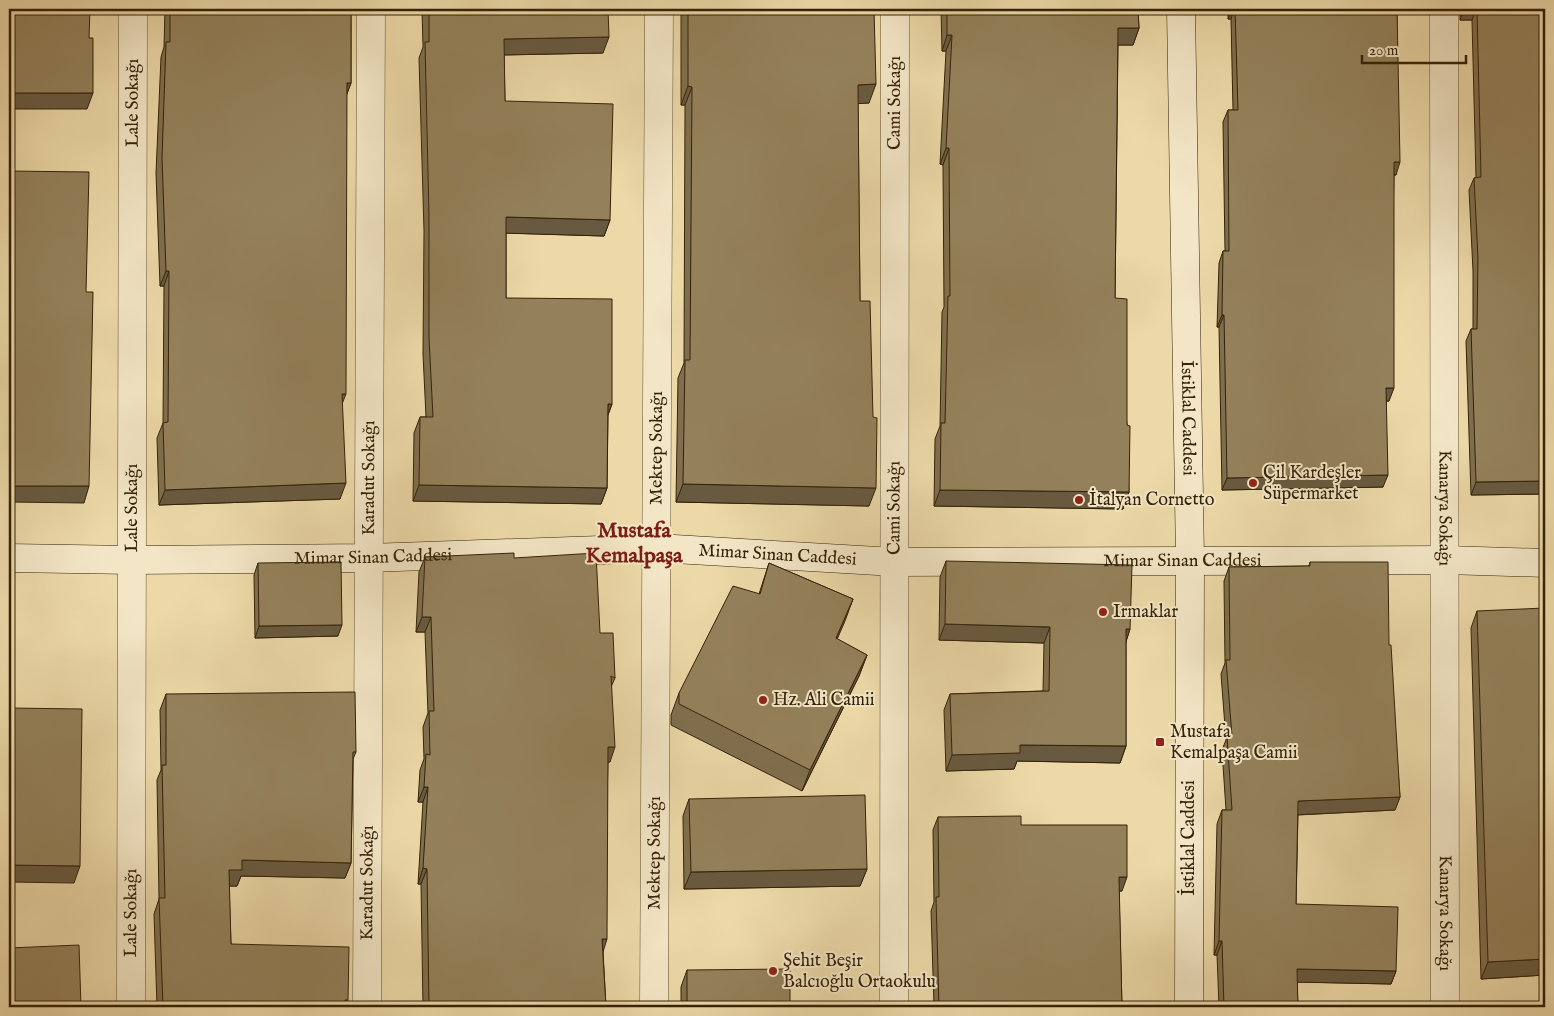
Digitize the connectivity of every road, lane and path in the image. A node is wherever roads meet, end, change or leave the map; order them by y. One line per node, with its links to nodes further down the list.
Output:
1 (133, 9): 10 (street, Lale Sokağı)
2 (371, 9): 9 (street, Karadut Sokağı)
3 (659, 9): 7 (street, Mektep Sokağı)
4 (895, 9): 13 (street, Cami Sokağı)
5 (1181, 9): 11 (street, İstiklal Caddesi)
6 (1444, 9): 12 (street, Kanarya Sokağı)
7 (657, 548): 9 (street, Mimar Sinan Caddesi); 13 (street, Mimar Sinan Caddesi); 17 (street, Mektep Sokağı)
8 (9, 558): 10 (street, Mimar Sinan Caddesi)
9 (369, 558): 10 (street, Mimar Sinan Caddesi); 16 (street, Karadut Sokağı)
10 (132, 560): 15 (street, Lale Sokağı)
11 (1190, 560): 12 (street, Mimar Sinan Caddesi); 13 (street, Mimar Sinan Caddesi); 19 (street, İstiklal Caddesi)
12 (1446, 560): 14 (street, Mimar Sinan Caddesi); 20 (street, Kanarya Sokağı)
13 (895, 562): 18 (street, Cami Sokağı)
14 (1545, 563)
15 (131, 1007)
16 (367, 1007)
17 (654, 1007)
18 (894, 1007)
19 (1188, 1007)
20 (1445, 1007)

